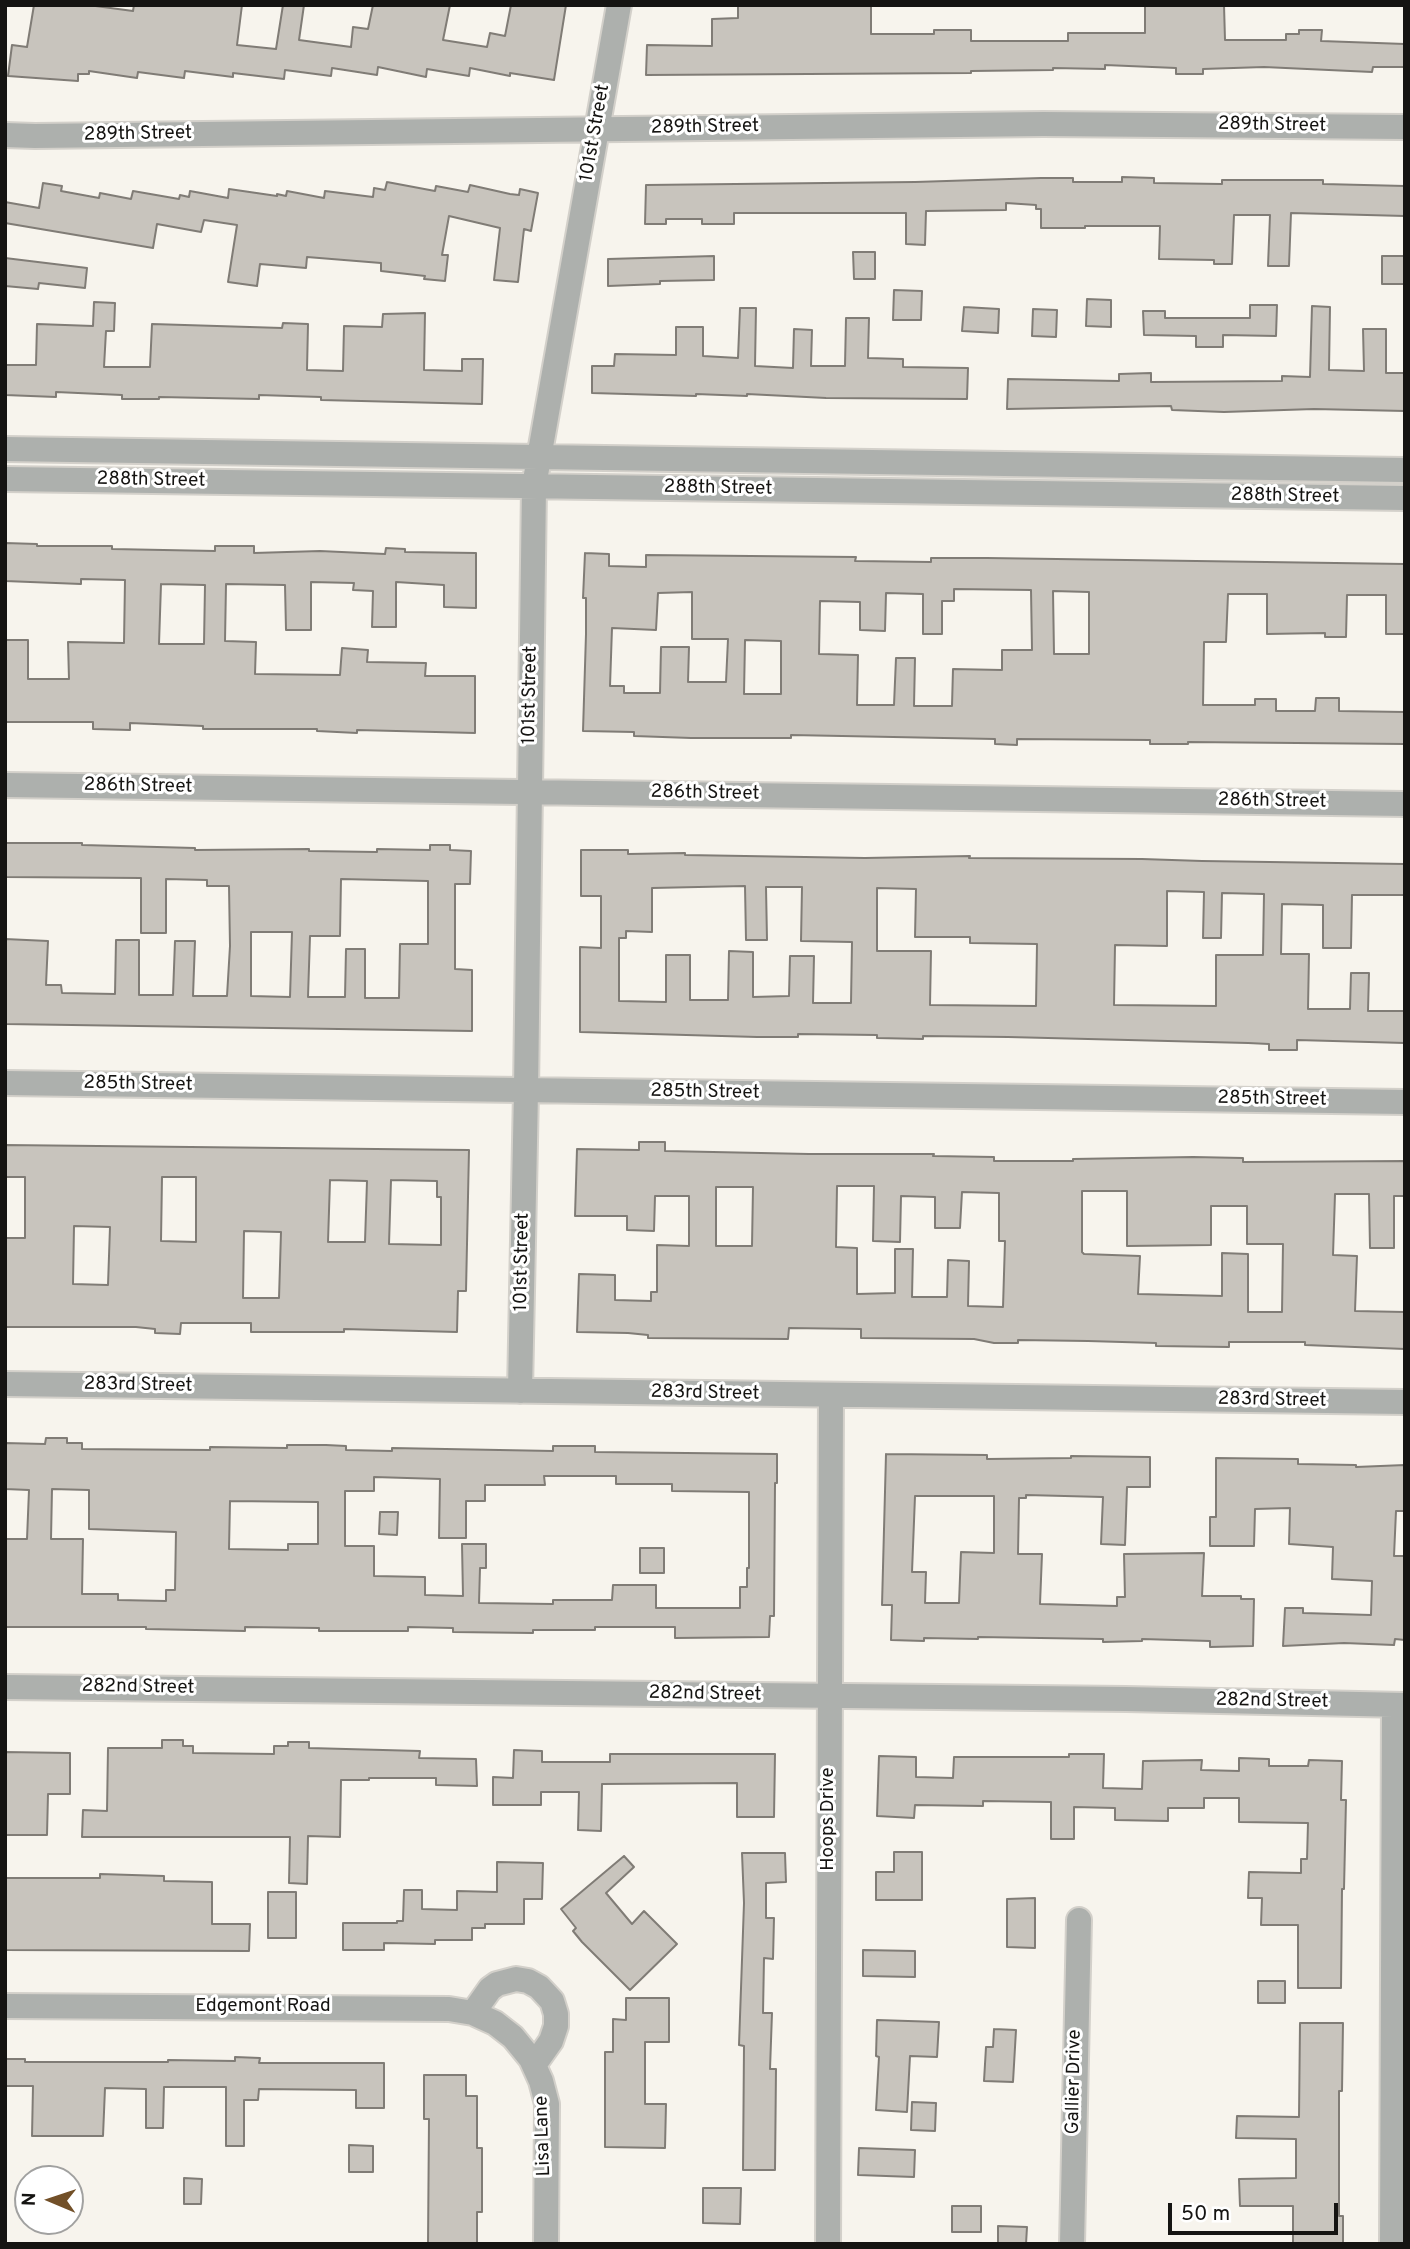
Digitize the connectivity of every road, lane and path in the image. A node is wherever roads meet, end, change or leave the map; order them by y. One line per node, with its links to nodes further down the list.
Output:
1 (619, 5): 3 (street, 101st Street)
2 (1405, 127): 3 (street, 289th Street)
3 (597, 129): 4 (street, 289th Street); 8 (street, 101st Street)
4 (5, 135)
5 (5, 449): 6 (street, 288th Street)
6 (32, 449): 7 (street, 288th Street); 12 (street)
7 (280, 453): 8 (street, 288th Street); 13 (street)
8 (538, 457): 9 (street, 288th Street); 14 (street, 101st Street)
9 (948, 464): 10 (street, 288th Street); 15 (street)
10 (1405, 470)
11 (5, 479): 12 (street, 288th Street)
12 (31, 480): 13 (street, 288th Street)
13 (280, 483): 14 (street, 288th Street)
14 (534, 486): 15 (street, 288th Street); 18 (street, 101st Street)
15 (947, 492): 16 (street, 288th Street)
16 (1405, 498)
17 (5, 785): 18 (street, 286th Street)
18 (529, 792): 19 (street, 286th Street); 21 (street, 101st Street)
19 (1405, 804)
20 (5, 1083): 21 (street, 285th Street)
21 (526, 1091): 22 (street, 285th Street); 24 (street, 101st Street)
22 (1405, 1102)
23 (5, 1384): 24 (street, 283rd Street)
24 (520, 1391): 25 (street, 283rd Street)
25 (831, 1395): 26 (street, 283rd Street); 28 (street, Hoops Drive)
26 (1405, 1402)
27 (5, 1687): 28 (street, 282nd Street)
28 (830, 1697): 29 (street, 282nd Street); 36 (street, Hoops Drive)
29 (1399, 1705): 38 (street)
30 (1079, 1920): 37 (street, Gallier Drive)
31 (5, 2006): 32 (street, Edgemont Road)
32 (473, 2013): 33 (street, Edgemont Road); 34 (street)
33 (513, 2037): 34 (street, Lisa Lane)
34 (534, 2064): 35 (street, Lisa Lane)
35 (545, 2244)
36 (828, 2244)
37 (1072, 2244)
38 (1392, 2244)

